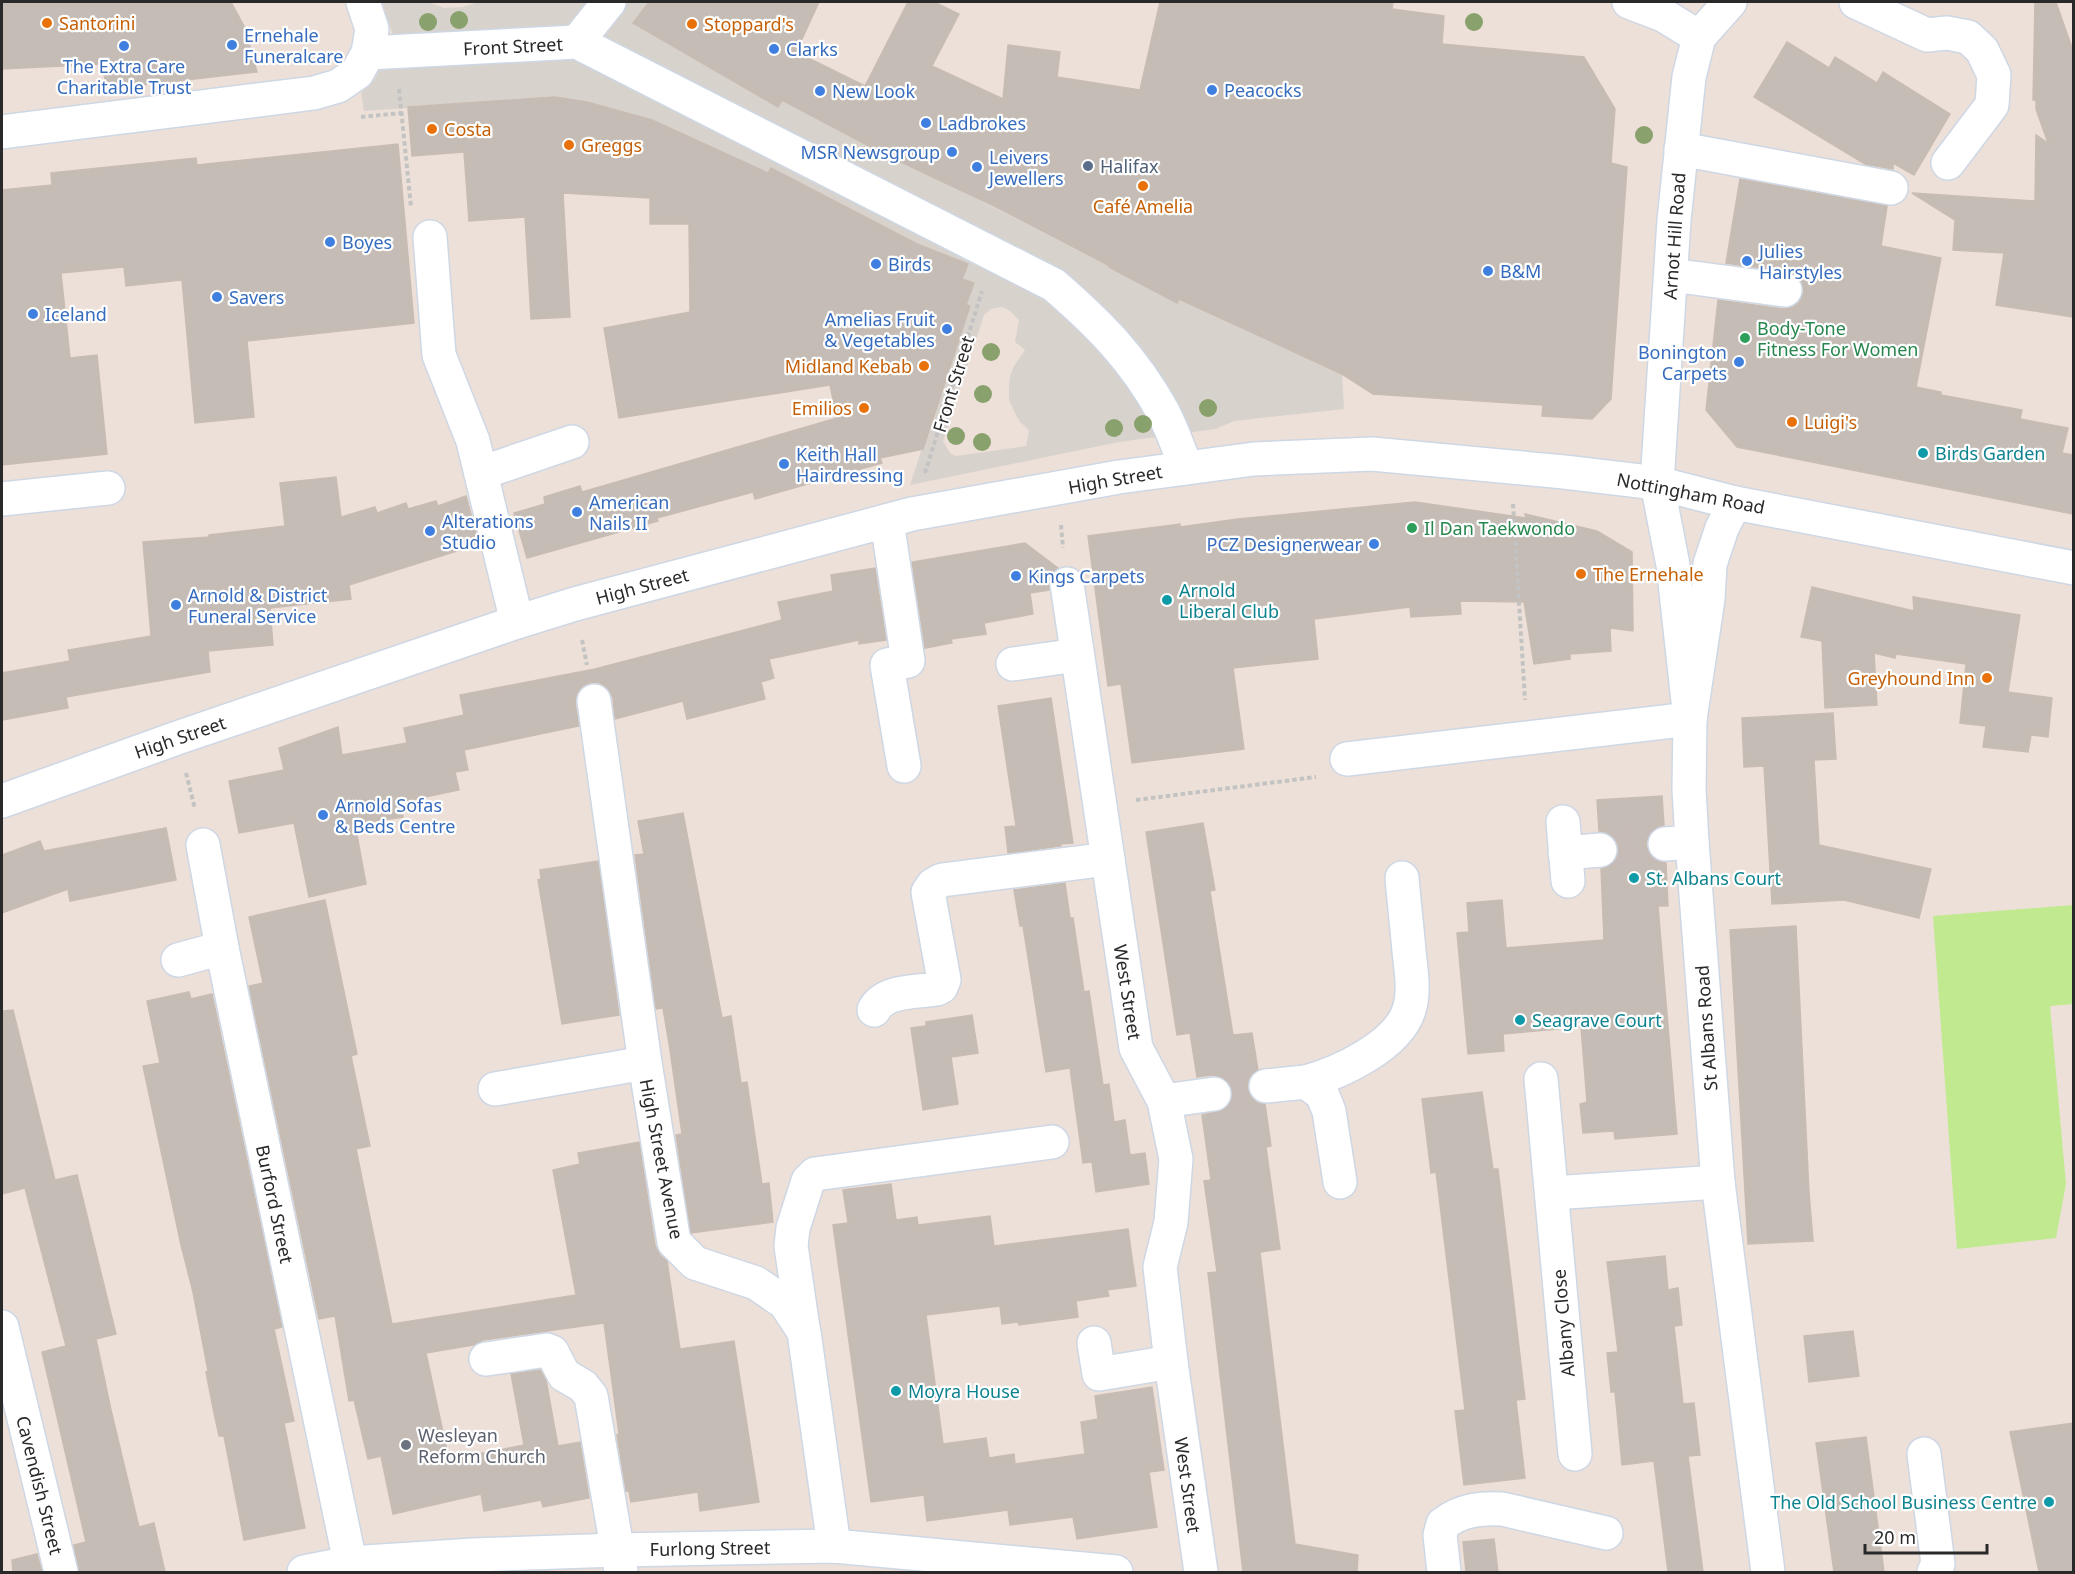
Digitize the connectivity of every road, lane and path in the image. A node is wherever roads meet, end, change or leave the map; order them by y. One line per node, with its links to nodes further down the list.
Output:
1 (363, 2): 8 (street)
2 (609, 2): 7 (street)
3 (1629, 2): 6 (street)
4 (1730, 2): 6 (street, Arnot Hill Road)
5 (1856, 2): 13 (street)
6 (1699, 37): 12 (street, Arnot Hill Road)
7 (578, 42): 8 (street, Front Street); 16 (street, Front Street)
8 (368, 53): 11 (street)
9 (400, 94): 10 (path)
10 (401, 108)
11 (2, 132)
12 (1681, 148): 14 (street); 17 (street, Arnot Hill Road)
13 (1948, 163)
14 (1891, 188)
15 (430, 237): 23 (street)
16 (994, 254): 22 (street, Front Street); 29 (path, Front Street)
17 (1671, 275): 18 (street); 24 (street, Arnot Hill Road)
18 (1785, 290)
19 (572, 442): 23 (street)
20 (1303, 456): 21 (street, Nottingham Road); 22 (street, High Street)
21 (1511, 467): 24 (street, Nottingham Road); 38 (path)
22 (1186, 468): 26 (street, High Street)
23 (481, 473): 33 (street)
24 (1657, 483): 28 (street, Nottingham Road); 37 (street, St Albans Road)
25 (108, 488): 27 (street)
26 (1057, 489): 29 (street, High Street); 31 (path)
27 (2, 499)
28 (1735, 503): 30 (street, Nottingham Road); 37 (street)
29 (899, 517): 32 (street, High Street); 41 (street)
30 (2073, 568)
31 (1068, 584): 34 (street, West Street)
32 (575, 604): 33 (street, High Street); 36 (path)
33 (517, 622): 39 (street, High Street)
34 (1077, 655): 35 (street); 43 (street, West Street)
35 (1013, 664)
36 (594, 701): 52 (street, High Street Avenue)
37 (1690, 719): 38 (street); 61 (street, St Albans Road)
38 (1527, 737): 40 (street)
39 (177, 738): 42 (street, High Street); 44 (path)
40 (1347, 759): 43 (path)
41 (904, 766)
42 (2, 801)
43 (1100, 805): 47 (street, West Street)
44 (204, 845): 49 (street, Burford Street)
45 (1600, 850): 46 (street)
46 (1566, 852)
47 (1108, 859): 51 (street); 58 (street, West Street)
48 (1402, 878): 54 (street)
49 (222, 948): 50 (street); 74 (street, Burford Street)
50 (178, 960)
51 (874, 1010)
52 (645, 1063): 56 (street); 64 (street, High Street Avenue)
53 (1540, 1079): 62 (street, Albany Close)
54 (1306, 1082): 55 (street); 60 (street)
55 (1266, 1086)
56 (495, 1089)
57 (1214, 1094): 58 (street)
58 (1164, 1101): 67 (street, West Street)
59 (1052, 1142): 64 (street)
60 (1340, 1182)
61 (1718, 1182): 62 (street); 80 (street, St Albans Road)
62 (1552, 1193): 68 (street, Albany Close)
63 (2, 1327): 75 (street, Cavendish Street)
64 (804, 1332): 71 (street, High Street Avenue)
65 (1094, 1343): 67 (street)
66 (486, 1359): 73 (street)
67 (1171, 1362): 78 (street, West Street)
68 (1575, 1454)
69 (1924, 1454): 81 (street)
70 (1606, 1533): 79 (street)
71 (834, 1546): 72 (street, Furlong Street); 77 (street, Furlong Street)
72 (802, 1560): 73 (street, Furlong Street)
73 (619, 1561): 74 (street, Furlong Street)
74 (351, 1568): 76 (street, Furlong Street)
75 (61, 1572)
76 (304, 1572)
77 (1116, 1572)
78 (1201, 1572)
79 (1444, 1572)
80 (1768, 1572)
81 (1934, 1572)

